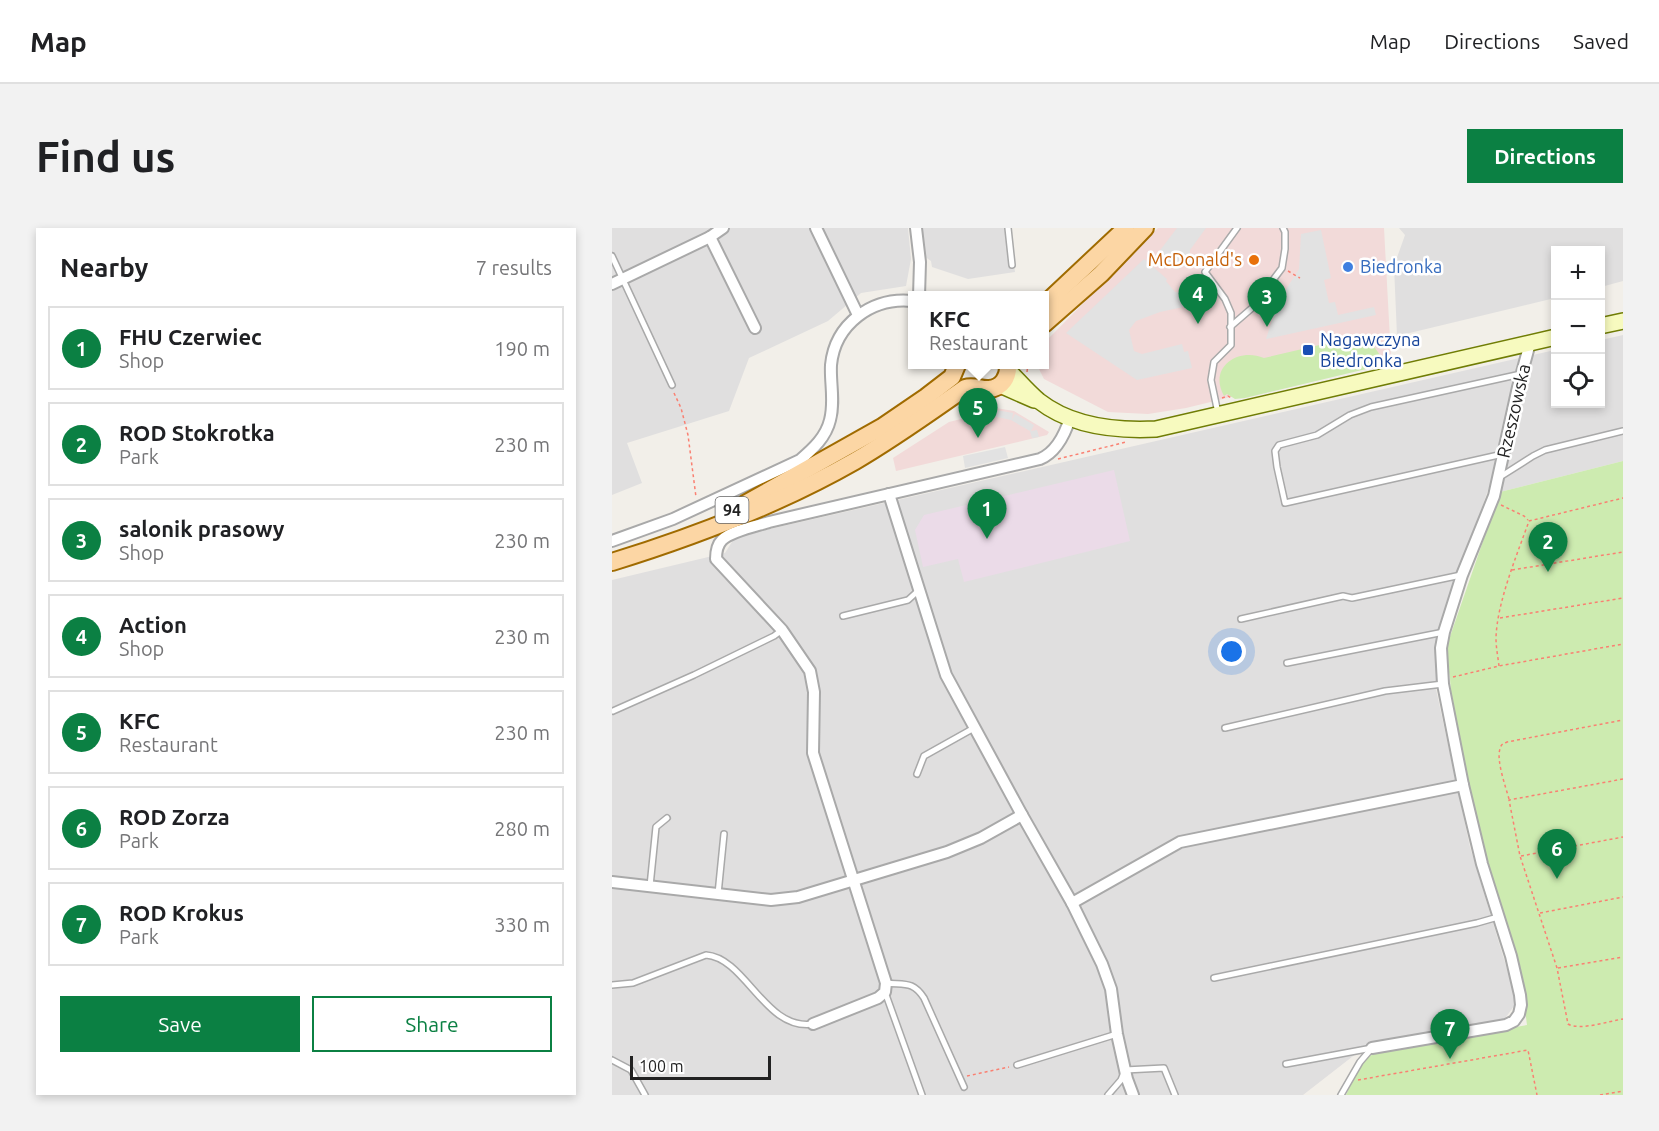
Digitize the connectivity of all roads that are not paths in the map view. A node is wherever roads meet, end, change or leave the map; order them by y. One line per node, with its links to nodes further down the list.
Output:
1 (723, 228): 9 (street)
2 (816, 228): 17 (street)
3 (916, 228): 14 (street)
4 (1008, 228): 11 (lane)
5 (1126, 228): 15 (main road)
6 (1145, 228): 18 (main road)
7 (1238, 228): 21 (lane)
8 (1284, 230): 21 (lane)
9 (710, 237): 12 (street); 22 (street)
10 (612, 256): 12 (lane)
11 (1012, 265)
12 (623, 279): 13 (street); 30 (lane)
13 (612, 285)
14 (919, 291)
15 (1049, 300)
16 (908, 301): 17 (street)
17 (858, 315): 40 (street)
18 (1049, 320)
19 (1623, 321): 20 (street)
20 (1605, 325)
21 (1230, 327): 34 (lane)
22 (754, 328)
23 (1551, 338): 24 (street, Rzeszowska)
24 (1530, 343): 29 (street, Rzeszowska); 34 (street)
25 (955, 369): 41 (main road, 94)
26 (958, 369): 32 (main road, 94)
27 (1009, 369): 31 (main road)
28 (1010, 369): 33 (street)
29 (1522, 374): 37 (street, Rzeszowska); 37 (lane)
30 (672, 384)
31 (1000, 385): 32 (main road); 33 (street)
32 (970, 386): 42 (main road, 94)
33 (1040, 401): 35 (street)
34 (1218, 415): 35 (street)
35 (1070, 418): 39 (street)
36 (1623, 431): 38 (lane, Rzeszowska)
37 (1504, 453): 38 (street, Rzeszowska)
38 (1498, 478): 43 (street)
39 (889, 494): 44 (street); 47 (street)
40 (612, 541)
41 (612, 553)
42 (612, 562)
43 (1462, 575): 46 (lane); 48 (street)
44 (919, 590): 45 (lane); 52 (street)
45 (843, 616)
46 (1241, 619)
47 (782, 630): 51 (lane); 59 (street)
48 (1444, 632): 49 (lane); 50 (street)
49 (1287, 663)
50 (1445, 680): 53 (lane); 55 (street)
51 (613, 711)
52 (974, 728): 54 (lane); 56 (street)
53 (1225, 728)
54 (917, 774)
55 (1463, 785): 63 (street); 64 (street)
56 (1022, 815): 59 (street); 63 (street)
57 (667, 818): 61 (lane)
58 (724, 834): 62 (lane)
59 (853, 880): 62 (street); 67 (street)
60 (612, 882): 61 (street)
61 (650, 886): 62 (street)
62 (718, 894)
63 (1072, 903): 69 (street)
64 (1498, 917): 65 (lane); 70 (street)
65 (1214, 978)
66 (612, 985): 68 (lane)
67 (885, 987): 68 (street); 75 (lane); 78 (lane)
68 (813, 1024)
69 (1117, 1034): 73 (lane); 74 (street)
70 (1372, 1048): 72 (lane); 81 (lane)
71 (612, 1060): 77 (lane)
72 (1286, 1064)
73 (1017, 1065)
74 (1125, 1071): 76 (street); 79 (lane); 80 (lane)
75 (964, 1087)
76 (1132, 1094)
77 (645, 1095)
78 (922, 1095)
79 (1108, 1095)
80 (1175, 1095)
81 (1341, 1095)

